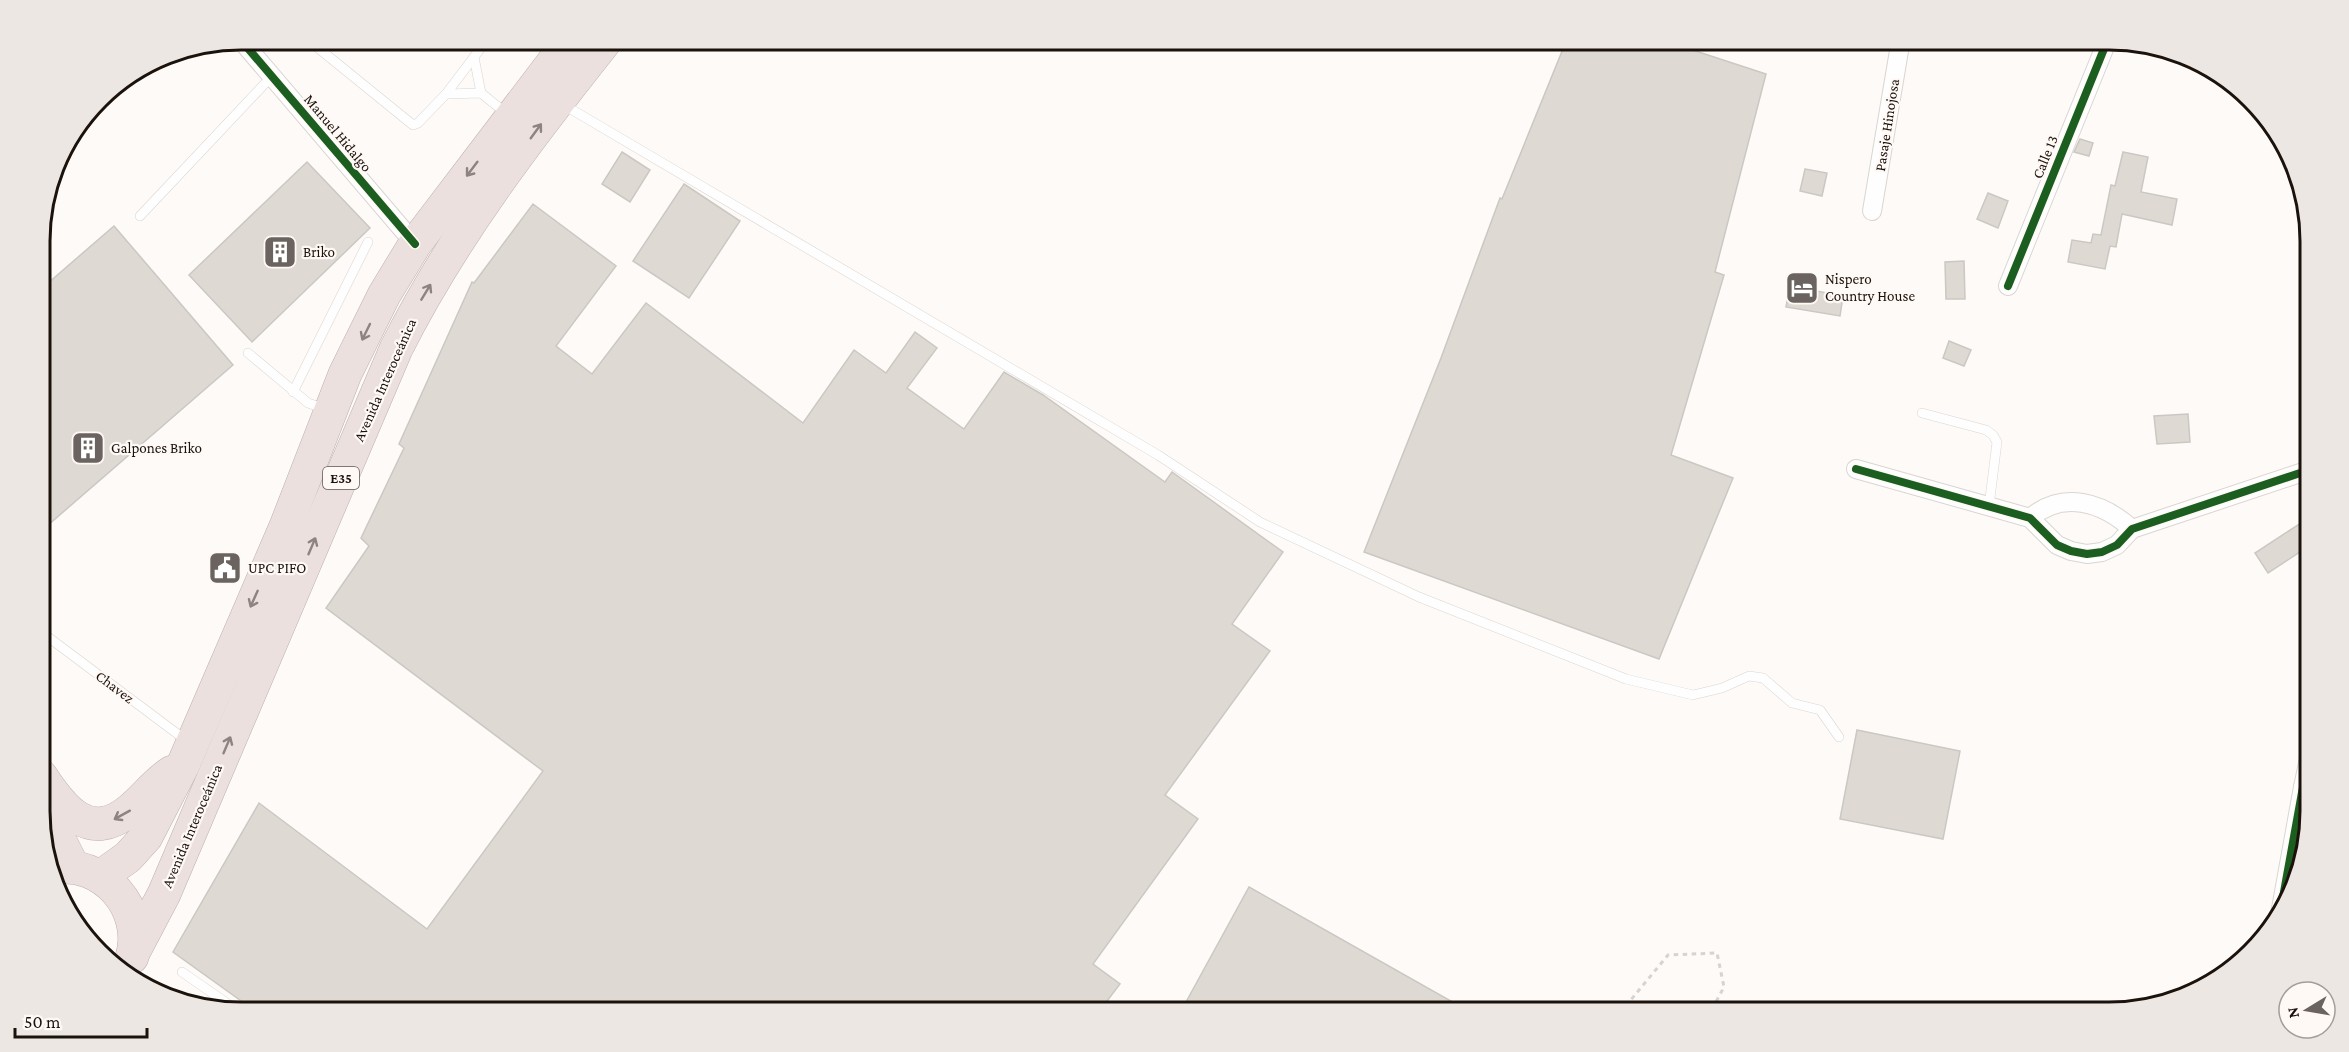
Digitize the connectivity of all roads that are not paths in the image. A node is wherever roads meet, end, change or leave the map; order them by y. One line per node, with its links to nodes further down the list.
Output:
1 (250, 50): 9 (street, Manuel Hidalgo)
2 (321, 50): 11 (lane)
3 (479, 50): 8 (lane)
4 (562, 50): 13 (highway, E35)
5 (598, 50): 12 (highway, Avenida Interoceánica / E35)
6 (1899, 50): 14 (street, Pasaje Hinojosa)
7 (2104, 50): 18 (street, Calle 13)
8 (474, 57): 10 (lane); 11 (lane)
9 (272, 76): 15 (lane); 17 (street, Manuel Hidalgo)
10 (482, 93): 11 (lane); 13 (lane)
11 (446, 94)
12 (558, 101): 29 (lane); 36 (highway, Avenida Interoceánica / E35, one-way to 12)
13 (511, 117): 17 (highway, E35, one-way to 17)
14 (1872, 211)
15 (140, 216)
16 (368, 242): 20 (lane)
17 (415, 244): 21 (highway, E35, one-way to 21)
18 (2008, 286)
19 (248, 353): 20 (lane)
20 (293, 392): 21 (lane)
21 (331, 411): 30 (highway, E35, one-way to 30)
22 (1922, 413): 25 (lane)
23 (1856, 469): 25 (street)
24 (2300, 473): 27 (street)
25 (1989, 506): 26 (street)
26 (2030, 518): 27 (street); 27 (street)
27 (2132, 529)
28 (49, 639): 30 (lane, Chavez)
29 (1839, 737)
30 (187, 754): 31 (highway, one-way to 31); 34 (highway, E35)
31 (49, 787)
32 (50, 820): 34 (highway)
33 (2298, 830): 35 (street)
34 (75, 870): 36 (highway, E35)
35 (2289, 874)
36 (131, 961)
37 (182, 972): 38 (lane)
38 (225, 1002)

